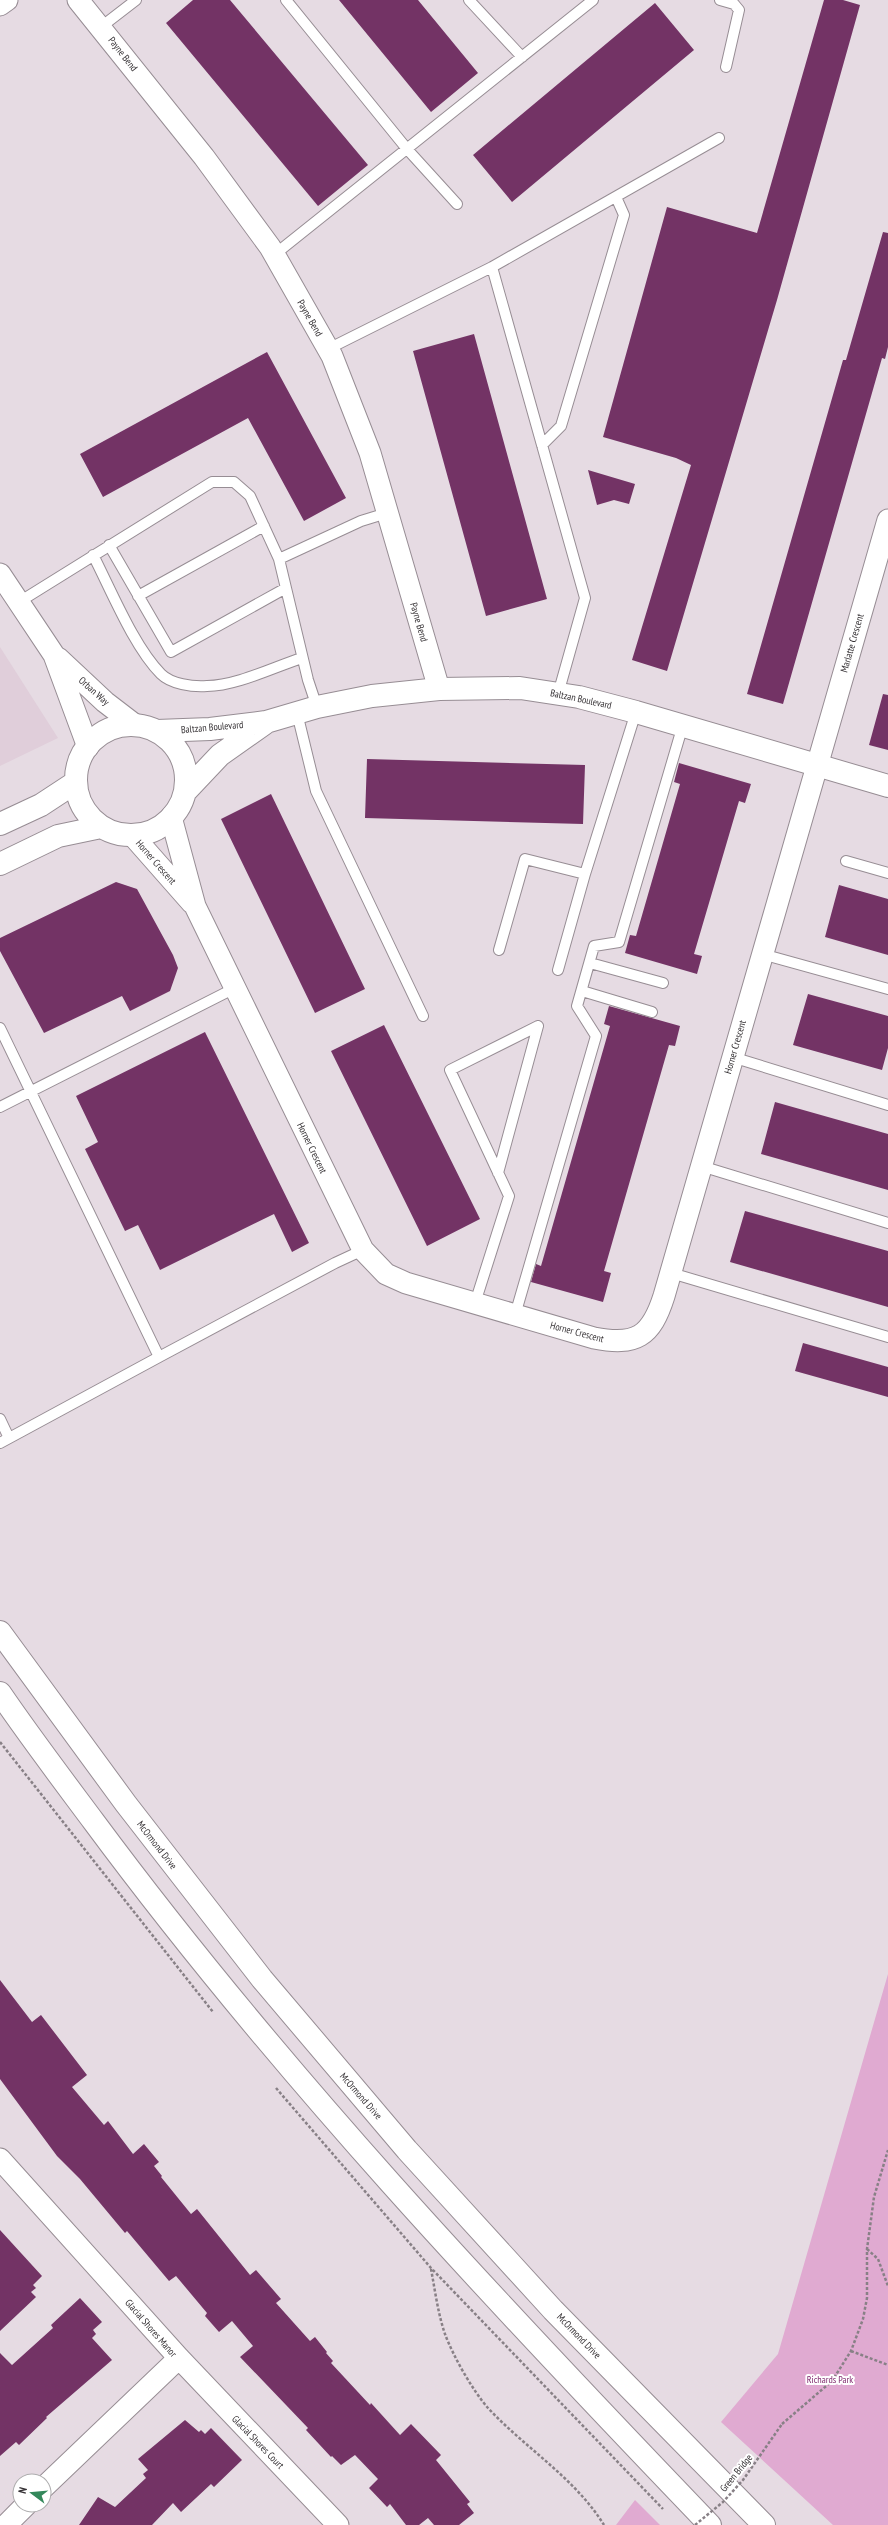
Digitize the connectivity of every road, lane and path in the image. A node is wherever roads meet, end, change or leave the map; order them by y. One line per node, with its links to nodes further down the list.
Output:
1 (7, 0): 8 (street)
2 (78, 0): 9 (street, Payne Bend)
3 (136, 0): 9 (lane)
4 (286, 0): 13 (lane)
5 (469, 0): 10 (lane)
6 (593, 0): 10 (lane)
7 (720, 0): 11 (lane)
8 (0, 5)
9 (101, 27): 16 (street, Payne Bend)
10 (522, 57): 13 (lane)
11 (726, 67)
12 (719, 138): 14 (lane)
13 (407, 148): 15 (lane); 16 (lane)
14 (616, 197): 17 (lane); 19 (lane)
15 (457, 204)
16 (274, 255): 18 (street, Payne Bend)
17 (492, 267): 18 (lane); 19 (lane)
18 (328, 349): 20 (street, Payne Bend)
19 (542, 445): 33 (lane)
20 (387, 513): 25 (lane); 32 (street, Payne Bend)
21 (888, 520): 41 (street, Marlatte Crescent)
22 (264, 526): 23 (lane); 25 (lane); 28 (lane)
23 (109, 545): 24 (lane); 28 (lane)
24 (93, 555): 29 (lane); 31 (lane)
25 (279, 559): 27 (lane)
26 (0, 574): 29 (street, Orban Way)
27 (286, 588): 28 (lane); 31 (lane)
28 (138, 596)
29 (19, 602): 30 (street, Orban Way)
30 (54, 655): 37 (street, Orban Way); 40 (street, Orban Way)
31 (302, 658): 34 (lane)
32 (439, 689): 33 (main road, Baltzan Boulevard); 34 (main road, Baltzan Boulevard)
33 (558, 694): 35 (main road, Baltzan Boulevard)
34 (307, 710): 36 (main road, Baltzan Boulevard); 63 (lane)
35 (636, 712): 38 (main road, Baltzan Boulevard); 52 (lane)
36 (266, 722): 39 (main road, Baltzan Boulevard); 44 (main road, Baltzan Boulevard)
37 (135, 725): 39 (main road); 40 (main road)
38 (683, 725): 41 (main road, Baltzan Boulevard); 56 (lane)
39 (157, 731): 44 (main road)
40 (88, 747): 42 (main road)
41 (817, 767): 43 (main road, Baltzan Boulevard); 55 (street, Horner Crescent)
42 (76, 782): 46 (main road); 47 (main road)
43 (888, 786)
44 (186, 792): 45 (main road)
45 (171, 817): 48 (main road); 53 (street, Horner Crescent)
46 (0, 824)
47 (101, 827): 48 (main road); 50 (main road)
48 (133, 836): 53 (street, Horner Crescent)
49 (846, 861): 51 (lane)
50 (0, 864)
51 (888, 873)
52 (585, 874): 54 (lane); 57 (lane)
53 (195, 906): 59 (street, Horner Crescent)
54 (499, 950)
55 (762, 954): 60 (lane); 65 (street, Horner Crescent)
56 (590, 963): 58 (lane); 61 (lane)
57 (558, 970)
58 (663, 983)
59 (235, 988): 66 (lane); 72 (street, Horner Crescent)
60 (888, 989)
61 (582, 991): 62 (lane); 75 (lane)
62 (652, 1012)
63 (423, 1016)
64 (0, 1028): 66 (lane)
65 (732, 1057): 67 (lane); 69 (street, Horner Crescent)
66 (31, 1091): 68 (lane); 77 (lane)
67 (888, 1105)
68 (0, 1107)
69 (701, 1166): 71 (lane); 73 (street, Horner Crescent)
70 (498, 1173): 70 (lane); 74 (lane)
71 (888, 1223)
72 (363, 1250): 74 (street, Horner Crescent); 77 (lane)
73 (671, 1273): 75 (street, Horner Crescent); 76 (lane)
74 (475, 1303): 75 (street, Horner Crescent)
75 (515, 1315)
76 (888, 1337)
77 (159, 1357): 79 (lane)
78 (0, 1419): 79 (lane)
79 (4, 1440)
80 (0, 1632): 97 (main road, McOrmond Drive)
81 (0, 1693): 96 (main road)
82 (888, 2150): 84 (path, Green Bridge)
83 (0, 2160): 88 (street, Glacial Shores Manor)
84 (867, 2249): 86 (path); 87 (path, Green Bridge)
85 (431, 2268): 94 (path)
86 (888, 2286)
87 (851, 2351): 89 (path); 95 (path, Green Bridge, bridge)
88 (179, 2358): 90 (street, Glacial Shores Manor); 93 (street, Glacial Shores Court)
89 (888, 2366)
90 (52, 2479)
91 (18, 2513): 92 (street)
92 (6, 2525)
93 (338, 2525)
94 (604, 2525)
95 (695, 2525)
96 (710, 2525)
97 (764, 2525)

